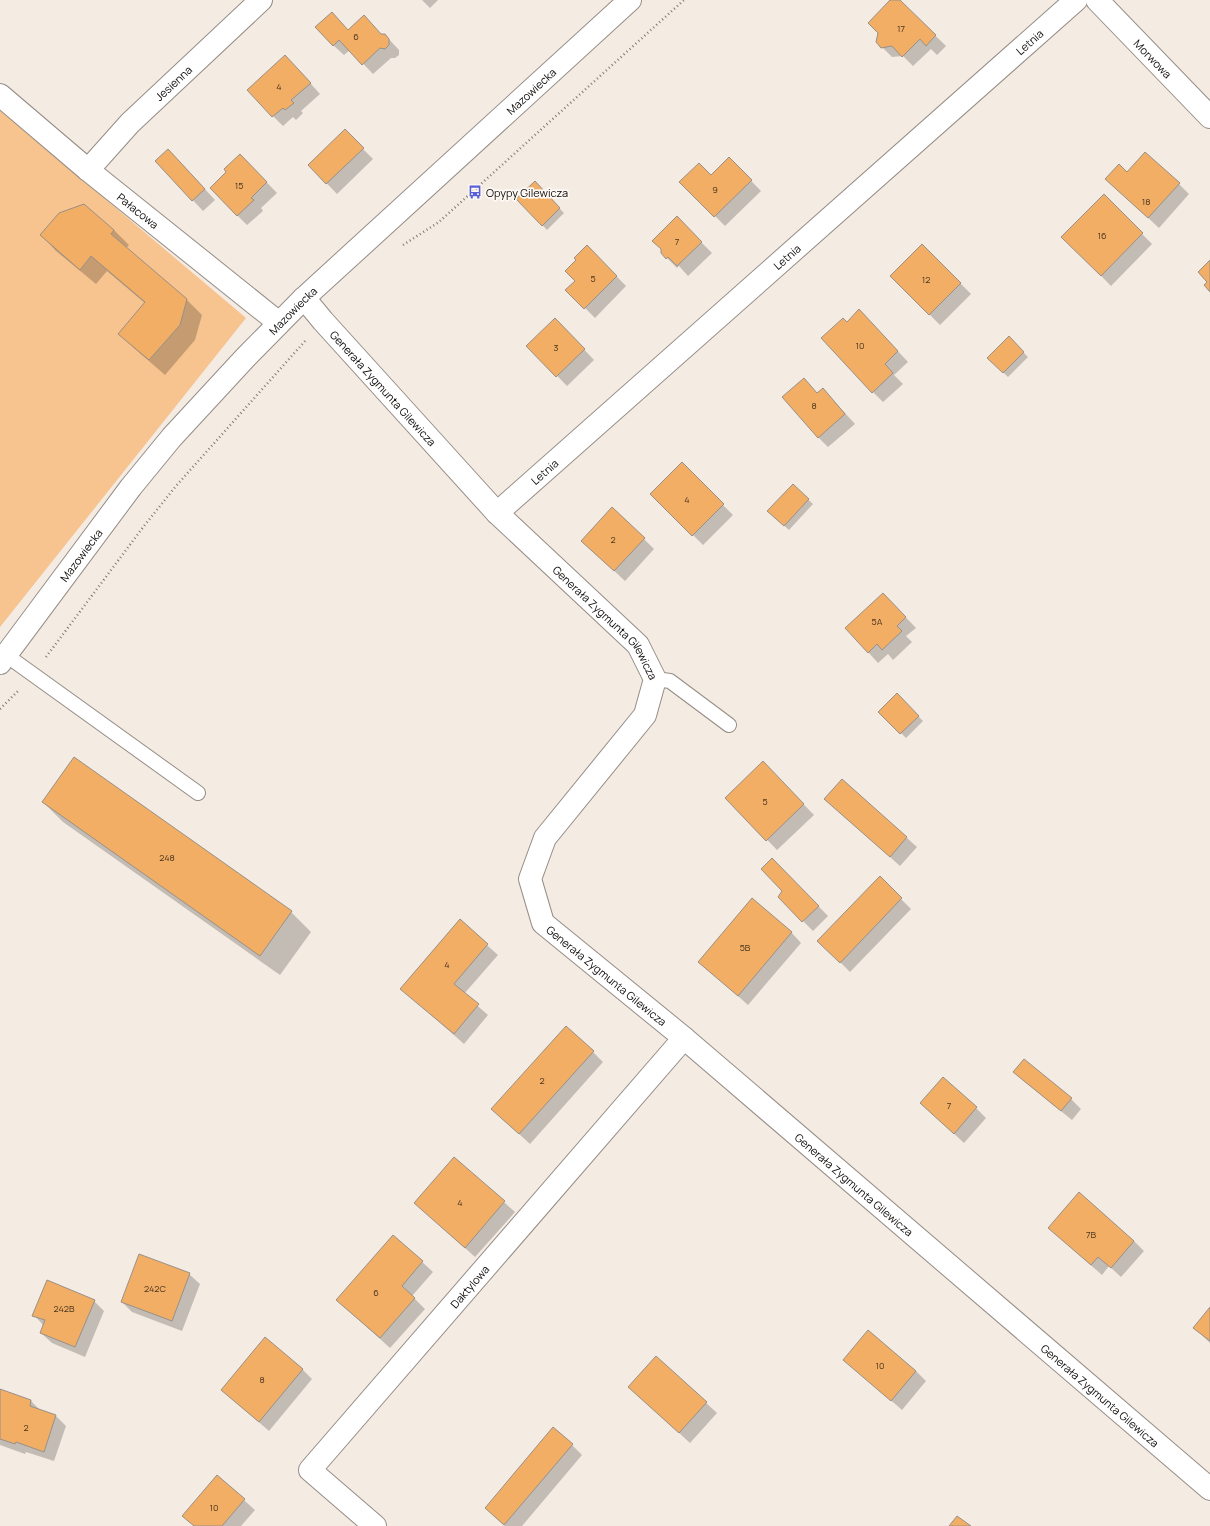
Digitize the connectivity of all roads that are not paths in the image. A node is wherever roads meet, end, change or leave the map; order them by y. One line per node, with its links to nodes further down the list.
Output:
1 (261, 0): 7 (street, Jesienna)
2 (630, 0): 8 (street, Mazowiecka)
3 (1076, 0): 10 (street, Letnia)
4 (1097, 0): 6 (street, Morwowa)
5 (0, 95): 7 (street, Pałacowa)
6 (1210, 117)
7 (88, 170): 9 (street, Pałacowa)
8 (304, 298): 9 (street, Mazowiecka); 10 (street, Generała Zygmunta Gilewicza)
9 (279, 322): 11 (street, Mazowiecka)
10 (497, 513): 12 (street, Generała Zygmunta Gilewicza)
11 (3, 659): 14 (lane)
12 (655, 679): 13 (lane); 15 (street, Generała Zygmunta Gilewicza)
13 (729, 725)
14 (198, 793)
15 (684, 1038): 16 (street, Generała Zygmunta Gilewicza); 17 (street, Daktylowa)
16 (1210, 1489)
17 (375, 1526)

